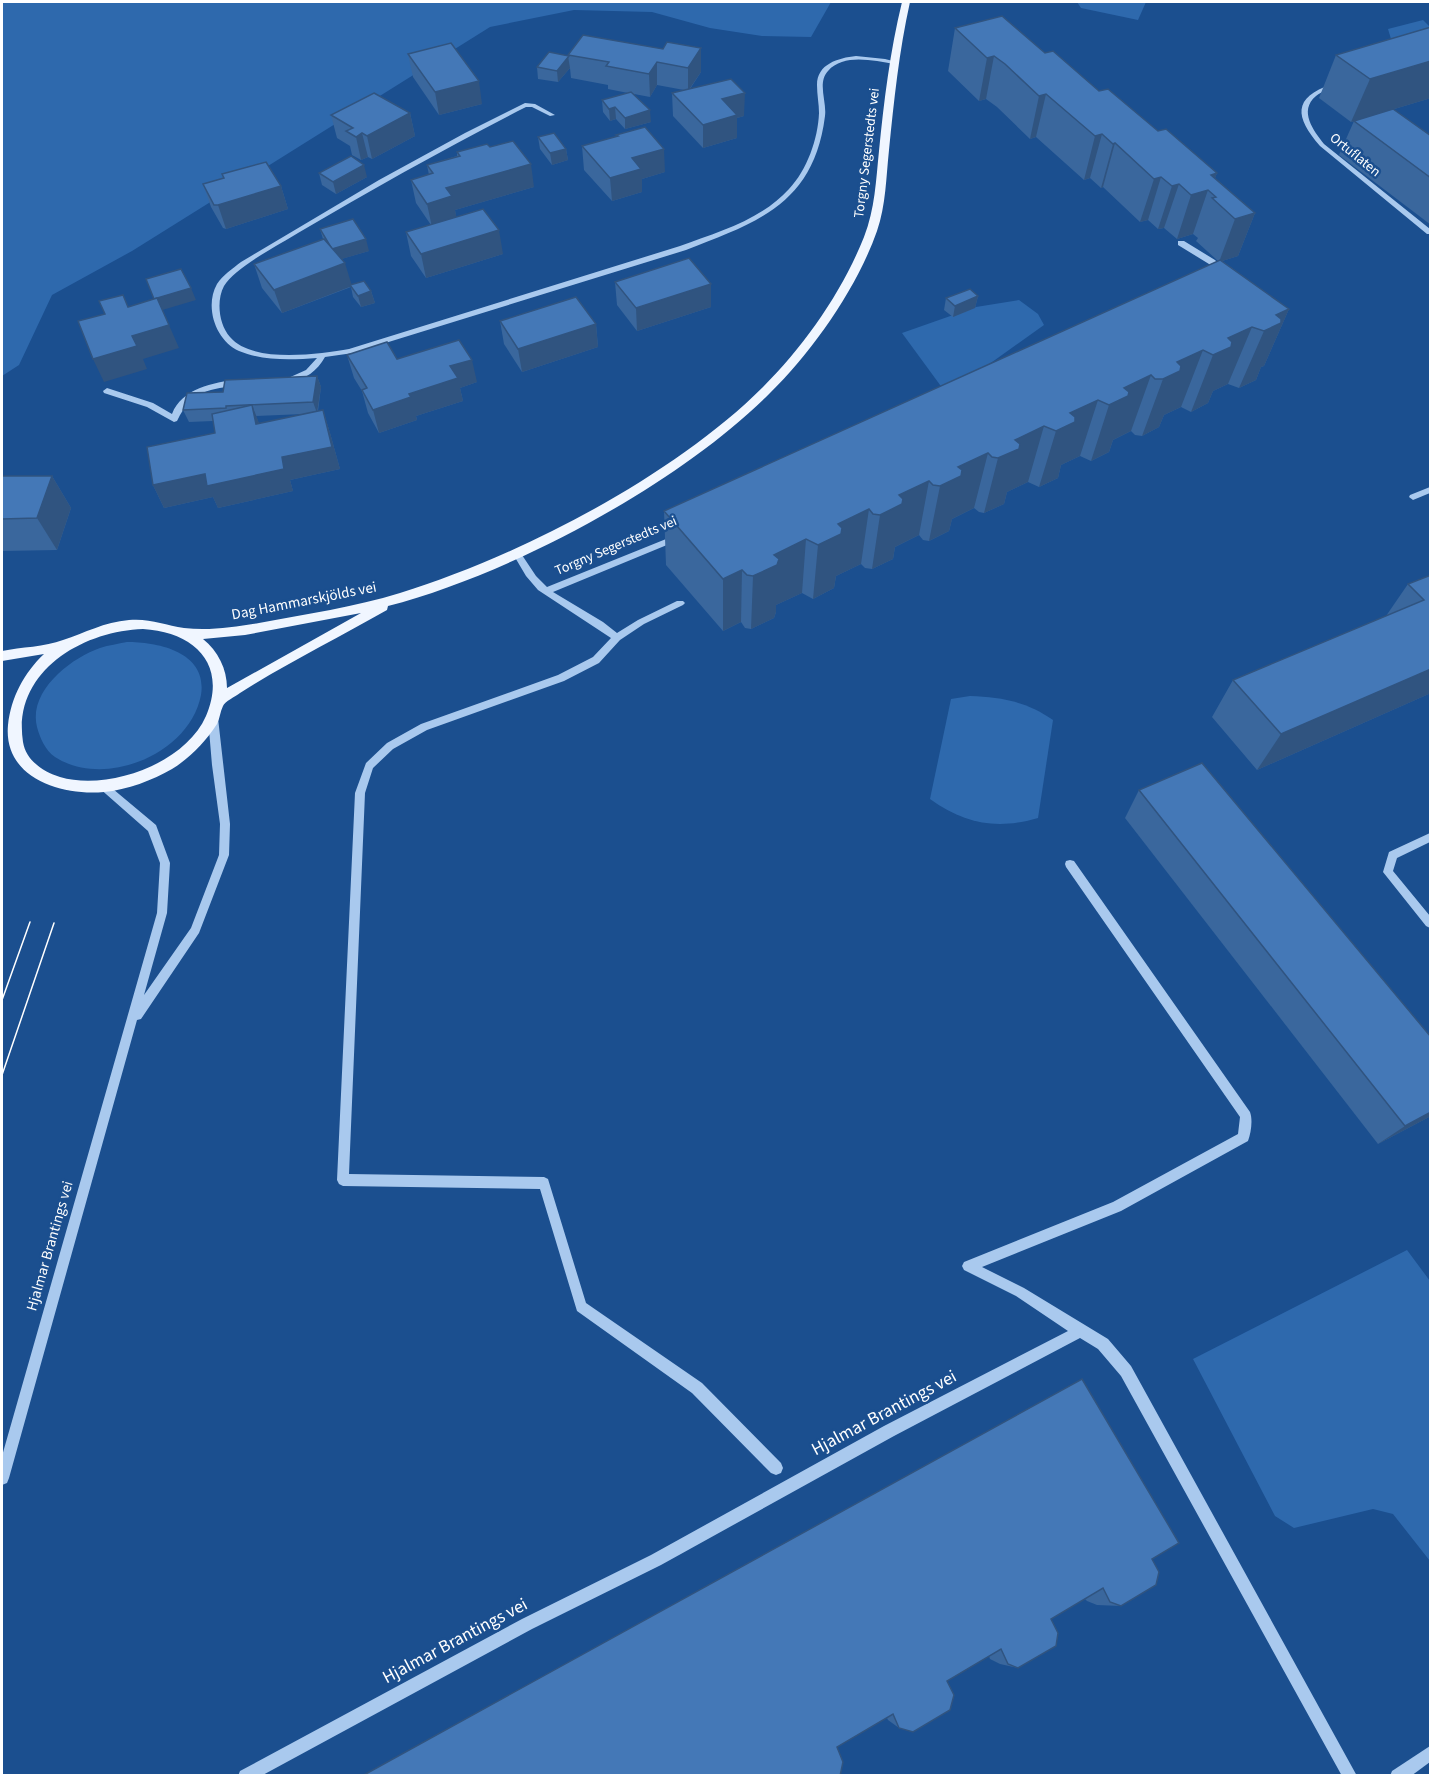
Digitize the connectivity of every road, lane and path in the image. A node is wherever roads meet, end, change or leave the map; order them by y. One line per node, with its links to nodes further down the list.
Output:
1 (906, 2): 2 (main road, Torgny Segerstedts vei)
2 (894, 62): 8 (street); 15 (main road, Torgny Segerstedts vei)
3 (1337, 84): 5 (street, Ortuflaten)
4 (552, 115): 8 (street)
5 (1431, 232)
6 (1181, 243): 7 (street)
7 (1227, 276)
8 (322, 356): 9 (street)
9 (276, 380)
10 (246, 381): 11 (street)
11 (107, 391)
12 (1431, 490): 13 (street)
13 (1413, 497)
14 (690, 532): 17 (street, Torgny Segerstedts vei)
15 (517, 554): 16 (main road, Torgny Segerstedts vei); 17 (street)
16 (489, 566): 18 (main road, Dag Hammarskjölds vei)
17 (546, 591): 21 (street)
18 (395, 600): 20 (main road, Dag Hammarskjölds vei); 24 (main road, Dag Hammarskjölds vei)
19 (680, 603): 21 (street)
20 (183, 633): 22 (main road); 24 (main road)
21 (617, 638): 33 (street)
22 (64, 646): 23 (main road); 26 (main road)
23 (2, 656)
24 (220, 700): 25 (main road)
25 (213, 718): 27 (main road); 31 (street, Hjalmar Brantings vei)
26 (6, 735): 27 (main road)
27 (102, 787): 31 (street, Hjalmar Brantings vei)
28 (1431, 837): 30 (street)
29 (1070, 864): 32 (street)
30 (1431, 923)
31 (132, 1023): 34 (street, Hjalmar Brantings vei)
32 (1080, 1331): 36 (street, Hjalmar Brantings vei); 37 (street)
33 (776, 1468)
34 (2, 1478)
35 (1431, 1753): 38 (street)
36 (245, 1776)
37 (1350, 1776)
38 (1397, 1776)

